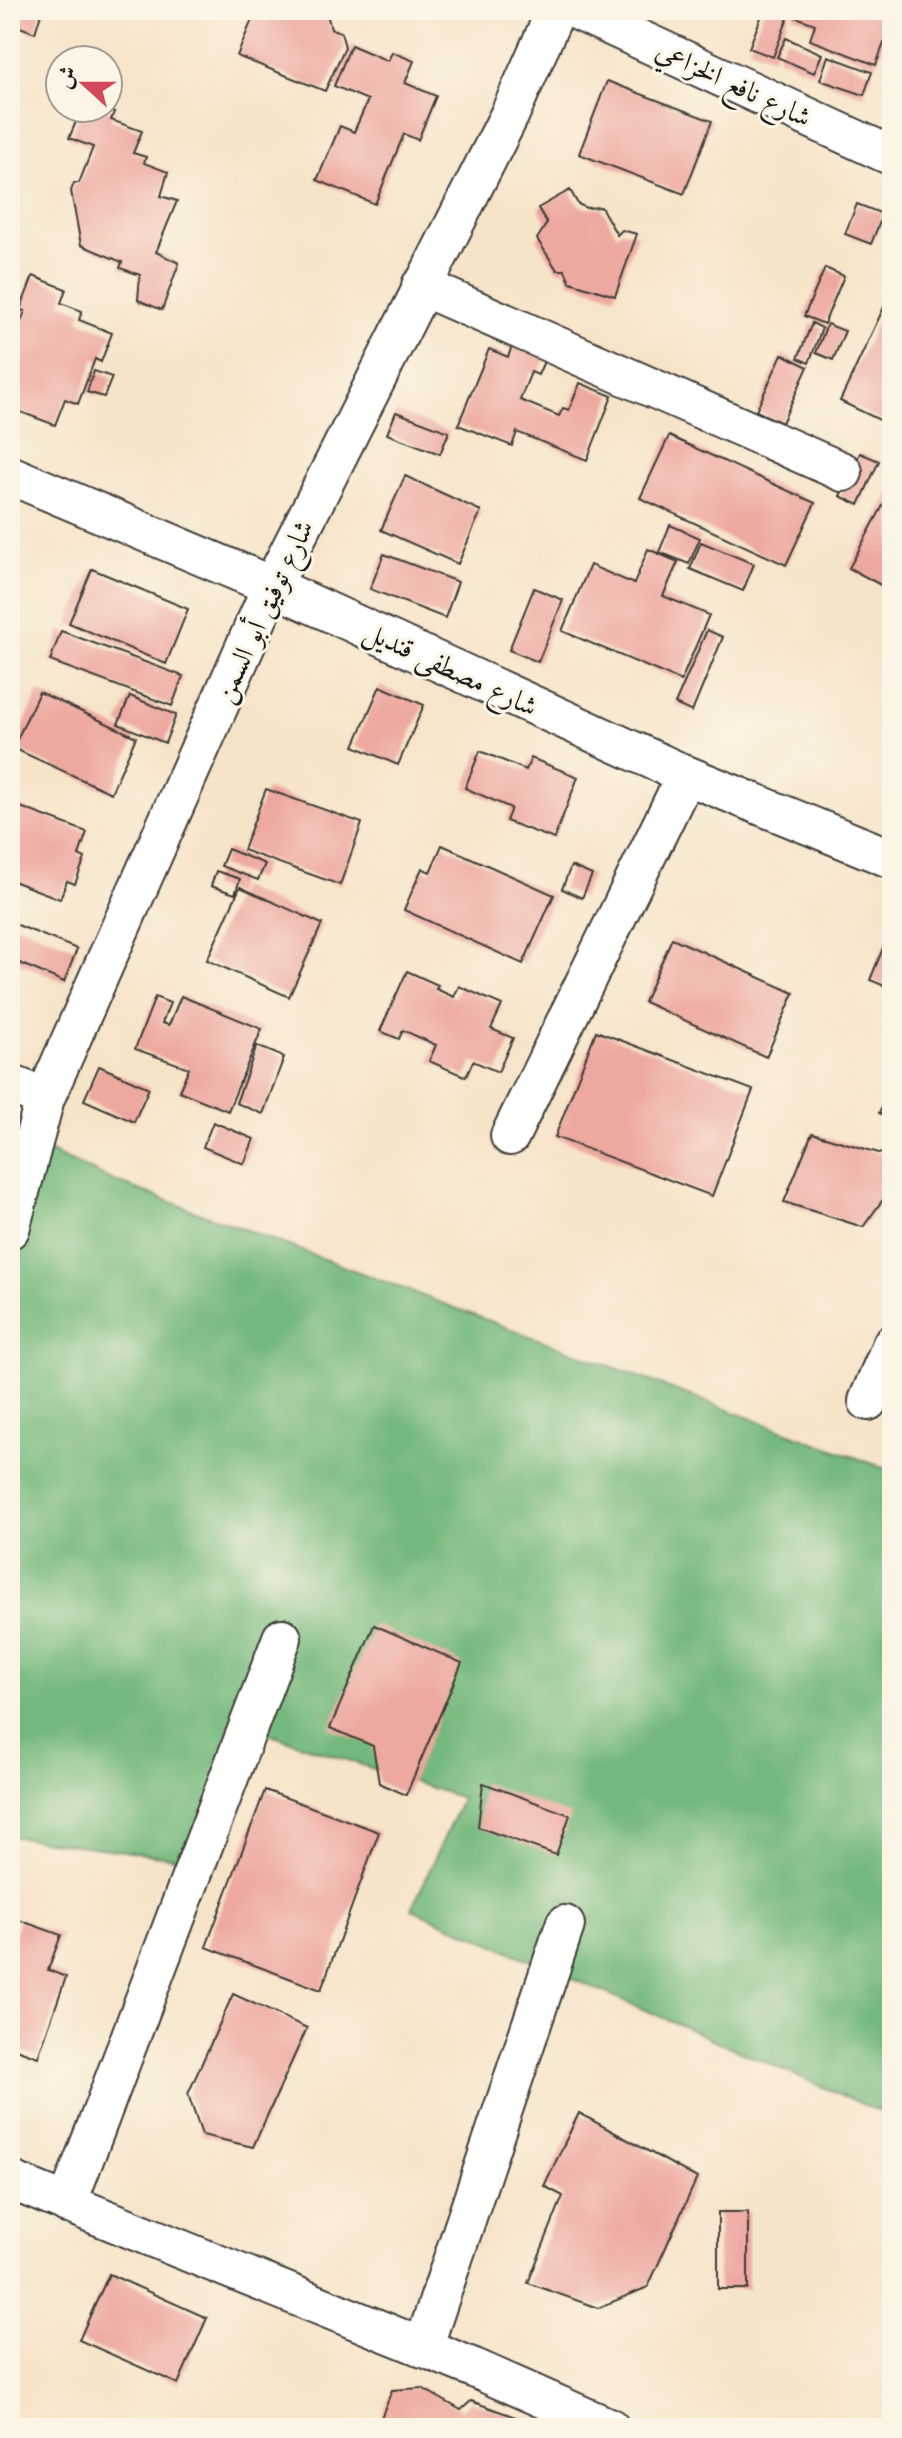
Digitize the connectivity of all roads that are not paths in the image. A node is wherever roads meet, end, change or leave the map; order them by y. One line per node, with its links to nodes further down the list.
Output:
1 (556, 10): 4 (street, شارع توفيق أبو السمن)
2 (576, 10): 3 (street, شارع نافع الخزاعي)
3 (892, 156)
4 (421, 286): 5 (street); 7 (street, شارع توفيق أبو السمن)
5 (843, 472)
6 (10, 475): 7 (street, شارع مصطفى قنديل)
7 (272, 586): 8 (street, شارع مصطفى قنديل); 11 (street, شارع توفيق أبو السمن)
8 (686, 775): 9 (street, شارع مصطفى قنديل); 12 (street)
9 (892, 859)
10 (10, 1084): 11 (street)
11 (45, 1098): 13 (street, شارع توفيق أبو السمن)
12 (510, 1136)
13 (10, 1229)
14 (892, 1344): 15 (street)
15 (868, 1401)
16 (282, 1638): 19 (street)
17 (565, 1925): 20 (street)
18 (10, 2180): 19 (street)
19 (67, 2204): 20 (street)
20 (423, 2348): 21 (street)
21 (610, 2428)

